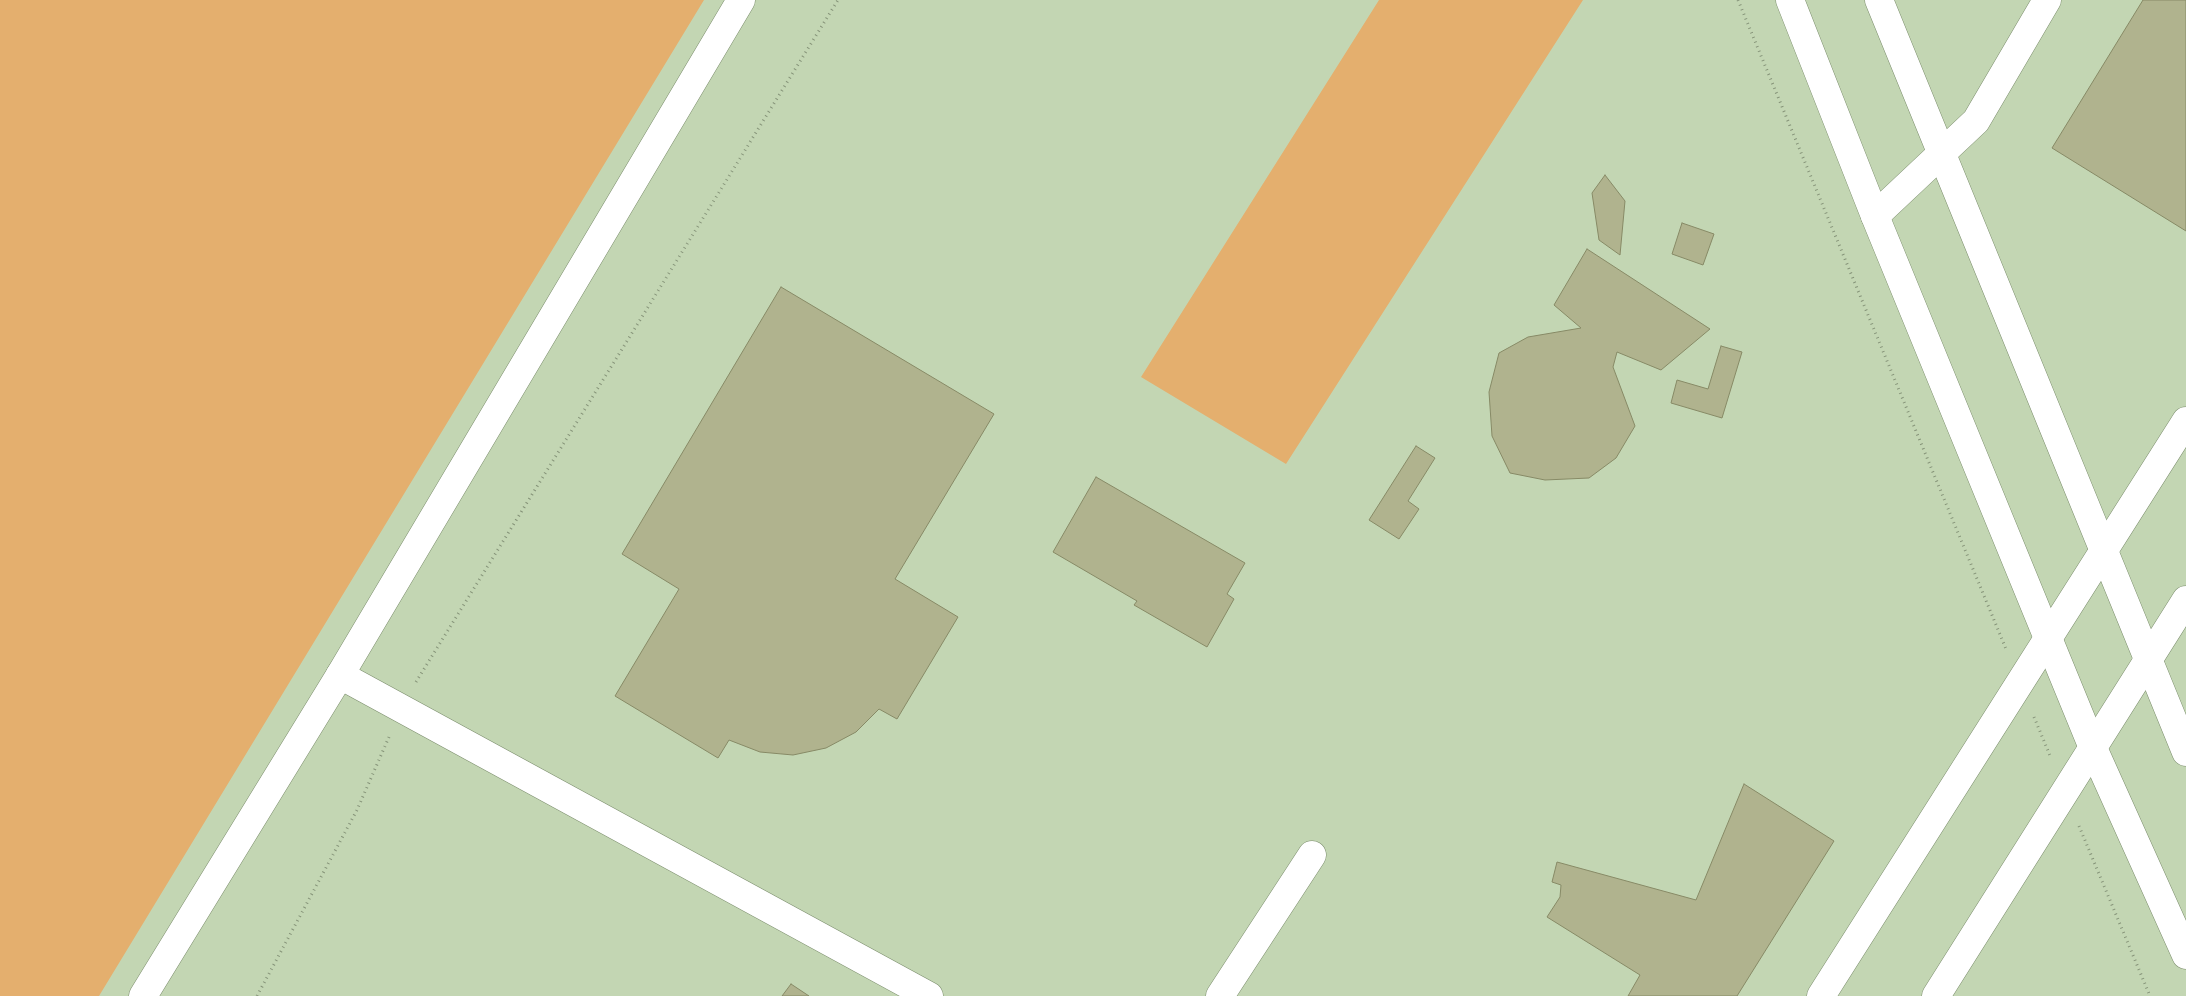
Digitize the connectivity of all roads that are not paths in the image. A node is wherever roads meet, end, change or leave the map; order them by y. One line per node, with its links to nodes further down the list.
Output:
1 (741, 0): 12 (main road)
2 (1790, 0): 6 (main road)
3 (1879, 0): 5 (main road)
4 (2047, 0): 5 (main road)
5 (1942, 153): 6 (main road); 8 (main road)
6 (1875, 216): 10 (main road)
7 (2186, 421): 8 (main road)
8 (2104, 551): 10 (main road); 11 (main road)
9 (2186, 600): 11 (main road)
10 (2048, 639): 13 (main road); 20 (main road)
11 (2148, 660): 13 (main road); 14 (main road)
12 (340, 675): 17 (main road); 18 (main road)
13 (2093, 748): 16 (main road); 21 (main road)
14 (2186, 752)
15 (1312, 855): 19 (main road)
16 (2186, 955)
17 (144, 996)
18 (928, 996)
19 (1220, 996)
20 (1821, 996)
21 (1936, 996)

